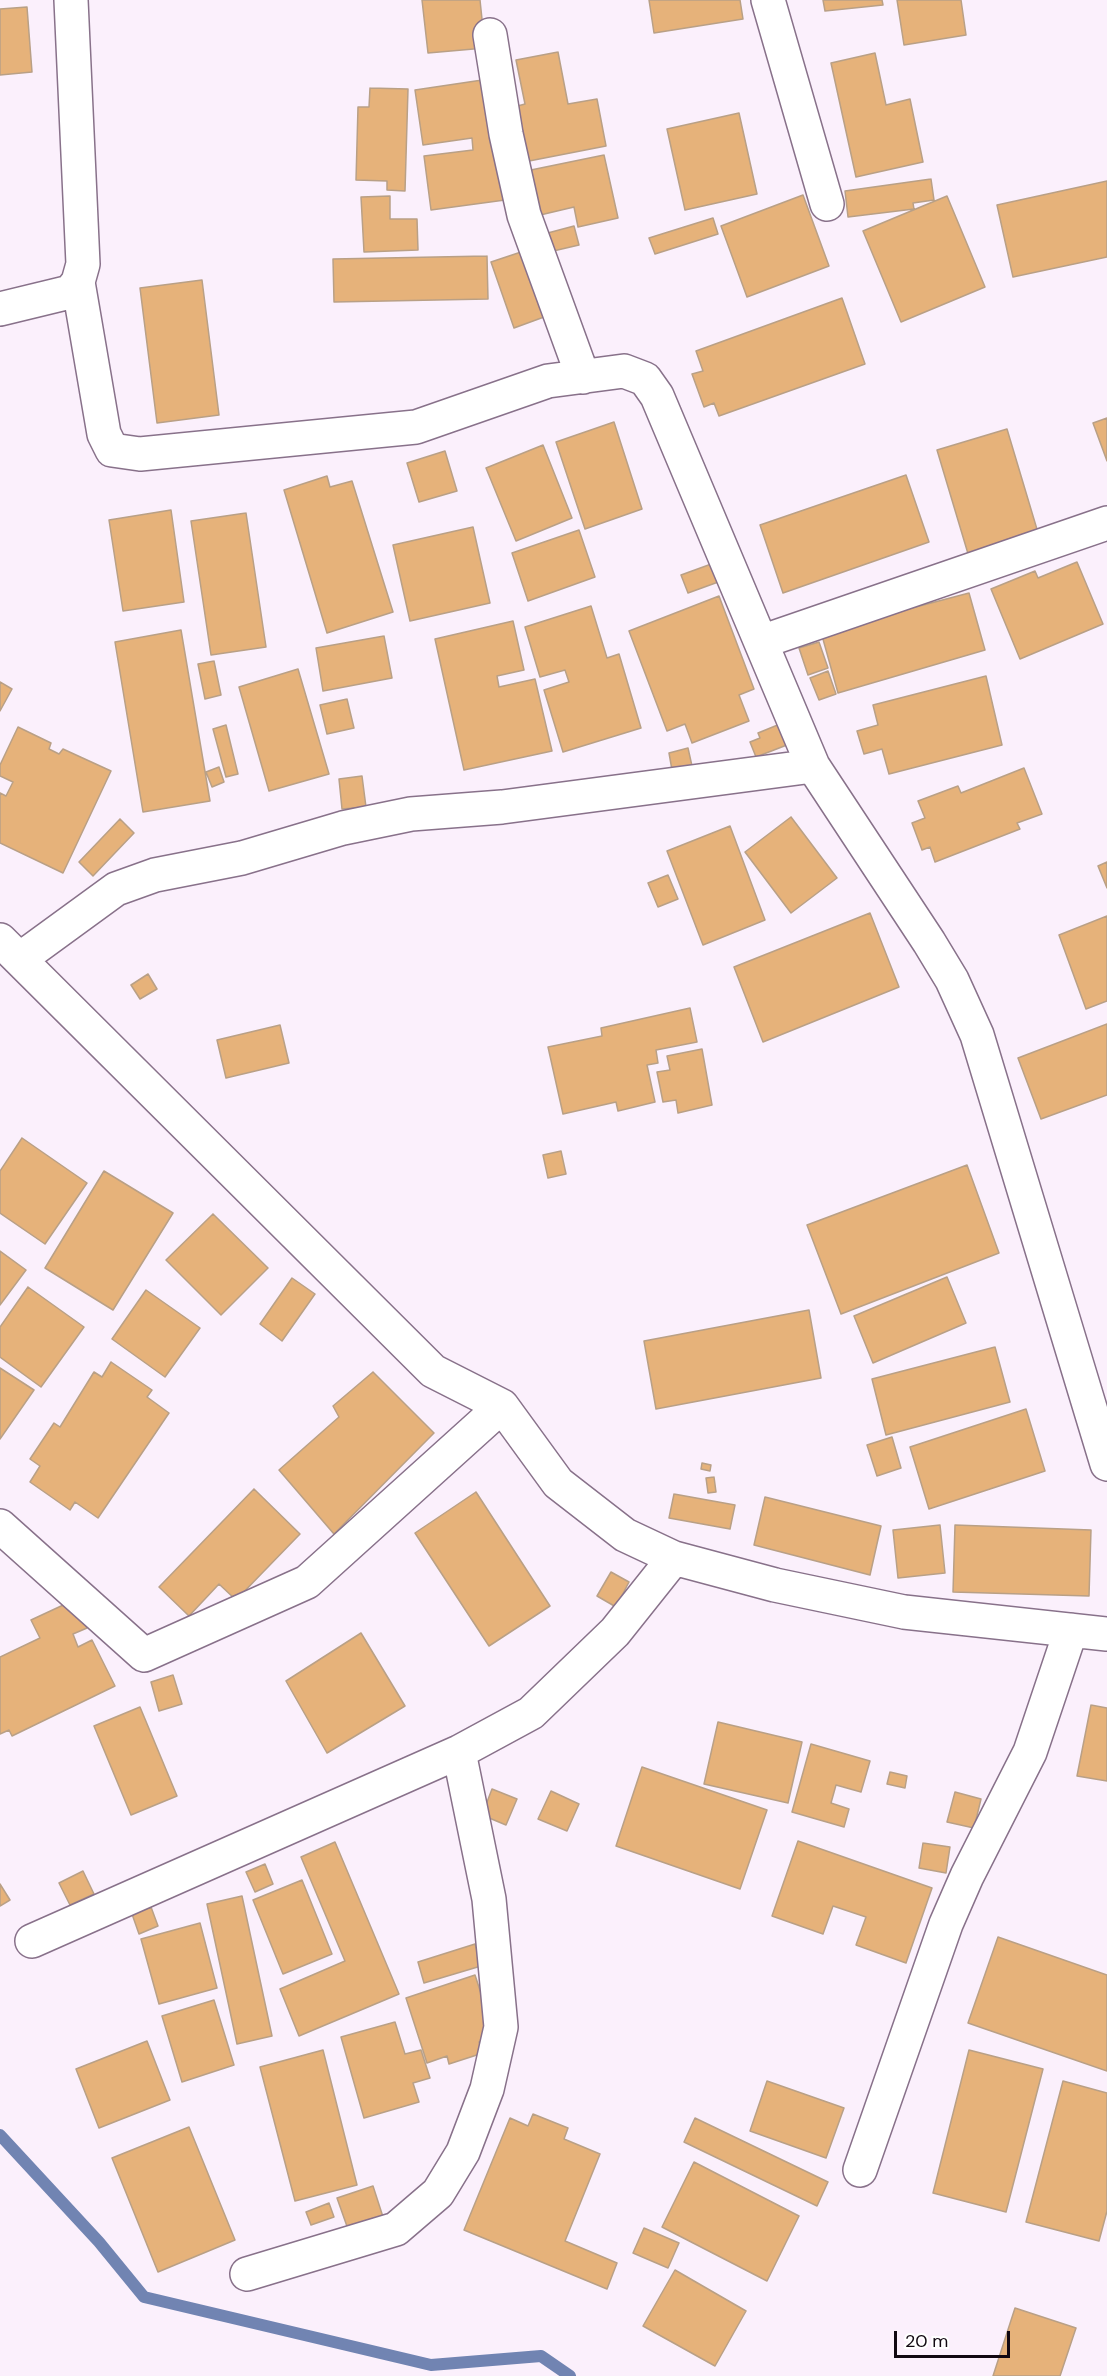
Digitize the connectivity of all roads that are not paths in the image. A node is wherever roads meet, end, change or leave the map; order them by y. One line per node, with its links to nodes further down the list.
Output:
1 (71, 0): 5 (street)
2 (768, 0): 4 (street)
3 (490, 35): 7 (street)
4 (827, 204)
5 (78, 282): 6 (street); 7 (street)
6 (0, 309)
7 (583, 377): 9 (street)
8 (1107, 523): 9 (street)
9 (761, 642): 10 (street)
10 (813, 766): 11 (street); 13 (street)
11 (10, 949): 12 (street)
12 (502, 1406): 14 (street); 15 (street)
13 (1107, 1464)
14 (0, 1526)
15 (674, 1558): 16 (street); 18 (street)
16 (1071, 1630): 17 (street); 20 (street)
17 (1107, 1634)
18 (459, 1752): 19 (street); 21 (street)
19 (32, 1941)
20 (860, 2170)
21 (248, 2274)

